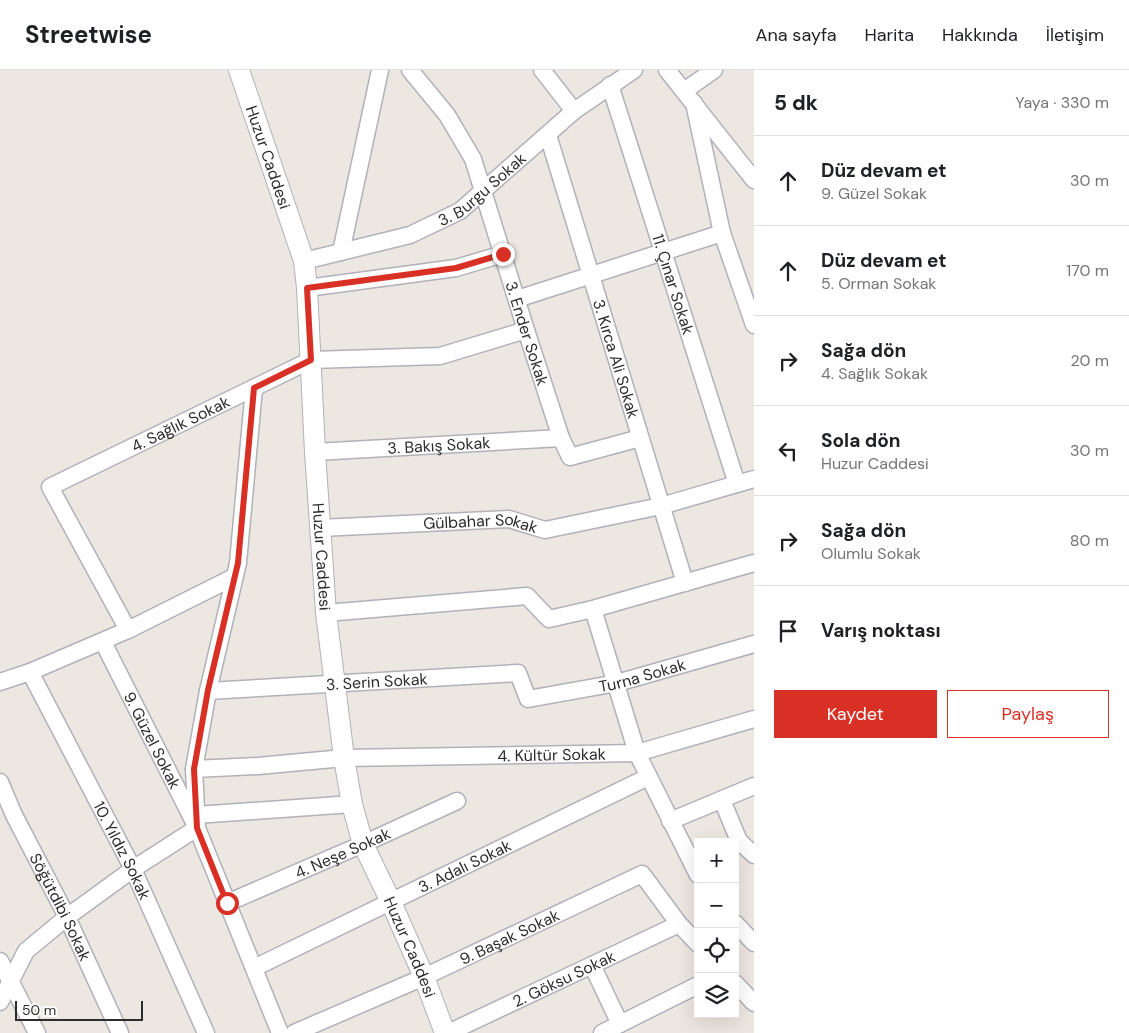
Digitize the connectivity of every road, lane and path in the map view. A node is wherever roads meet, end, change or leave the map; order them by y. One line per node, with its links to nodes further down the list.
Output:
1 (380, 70): 15 (street)
2 (410, 70): 13 (street, 3. Ender Sokak)
3 (542, 70): 10 (street)
4 (634, 70): 8 (street, 3. Burgu Sokak)
5 (667, 70): 9 (street)
6 (714, 70): 9 (street)
7 (243, 71): 18 (street, Huzur Caddesi)
8 (610, 85): 10 (street, 3. Burgu Sokak); 16 (street, 11. Çınar Sokak)
9 (689, 97): 12 (street); 14 (street)
10 (574, 111): 11 (street, 3. Burgu Sokak)
11 (548, 135): 13 (street, 3. Burgu Sokak); 19 (street, 3. Kırca Ali Sokak)
12 (754, 180)
13 (482, 192): 15 (street, 3. Burgu Sokak); 17 (street, 3. Ender Sokak)
14 (722, 233): 16 (street); 22 (street)
15 (341, 252): 18 (street, 3. Burgu Sokak)
16 (663, 252): 19 (street); 30 (street, 11. Çınar Sokak)
17 (503, 254): 20 (street); 21 (street, 3. Ender Sokak)
18 (304, 261): 20 (street, Huzur Caddesi)
19 (590, 276): 21 (street); 27 (street, 3. Kırca Ali Sokak)
20 (307, 288): 24 (street, Huzur Caddesi)
21 (517, 299): 23 (street, 3. Ender Sokak)
22 (754, 325)
23 (526, 330): 24 (street); 26 (street, 3. Ender Sokak)
24 (311, 360): 25 (street, 4. Sağlık Sokak); 28 (street, Huzur Caddesi)
25 (254, 388): 34 (street); 38 (street, 4. Sağlık Sokak)
26 (561, 438): 27 (street, 3. Ender Sokak); 28 (street, 3. Bakış Sokak)
27 (640, 438): 31 (street, 3. Kırca Ali Sokak)
28 (315, 452): 32 (street, Huzur Caddesi)
29 (754, 479): 30 (street, Gülbahar Sokak)
30 (737, 484): 31 (street, Gülbahar Sokak)
31 (661, 506): 32 (street, Gülbahar Sokak); 35 (street, 3. Kırca Ali Sokak)
32 (320, 528): 37 (street, Huzur Caddesi)
33 (754, 563): 35 (street)
34 (234, 578): 38 (street); 45 (street)
35 (684, 583): 36 (street)
36 (593, 609): 37 (street); 44 (street)
37 (326, 613): 43 (street, Huzur Caddesi)
38 (128, 630): 39 (street)
39 (103, 642): 41 (street); 57 (street, 9. Güzel Sokak)
40 (754, 644): 44 (street, Turna Sokak)
41 (30, 672): 42 (street); 62 (street, 10. Yıldız Sokak)
42 (0, 682)
43 (334, 683): 45 (street, 3. Serin Sokak); 46 (street, 3. Serin Sokak); 49 (street, Huzur Caddesi)
44 (617, 683): 46 (street, Turna Sokak); 48 (street)
45 (208, 690): 50 (street)
46 (528, 699)
47 (754, 719): 48 (street, 4. Kültür Sokak)
48 (637, 753): 49 (street, 4. Kültür Sokak); 51 (street)
49 (344, 758): 50 (street, 4. Kültür Sokak); 56 (street, Huzur Caddesi)
50 (194, 769): 57 (street)
51 (648, 777): 58 (street); 63 (street, 3. Adalı Sokak)
52 (0, 782): 65 (street, Söğütdibi Sokak)
53 (754, 786): 54 (street)
54 (722, 800): 58 (street); 60 (street)
55 (457, 801): 59 (street, 4. Neşe Sokak)
56 (352, 804): 57 (street); 59 (street, Huzur Caddesi)
57 (196, 822): 62 (street); 64 (street, 9. Güzel Sokak)
58 (670, 822): 61 (street)
59 (363, 844): 63 (street, Huzur Caddesi); 64 (street, 4. Neşe Sokak)
60 (754, 855)
61 (694, 867)
62 (133, 869): 65 (street); 82 (street, 10. Yıldız Sokak)
63 (391, 902): 72 (street, 3. Adalı Sokak); 73 (street, Huzur Caddesi)
64 (227, 903): 72 (street, 9. Güzel Sokak)
65 (67, 917): 74 (street); 81 (street, Söğütdibi Sokak)
66 (679, 924): 68 (street, 9. Başak Sokak); 71 (street, 2. Göksu Sokak); 73 (street, 9. Başak Sokak)
67 (739, 927): 69 (street)
68 (694, 940)
69 (754, 943)
70 (0, 961): 74 (street)
71 (592, 965): 79 (street); 85 (street, 2. Göksu Sokak)
72 (254, 968): 83 (street, 9. Güzel Sokak)
73 (424, 977): 84 (street, 9. Başak Sokak); 85 (street, Huzur Caddesi)
74 (11, 981): 77 (street); 80 (street)
75 (694, 987): 79 (street)
76 (739, 987): 78 (street)
77 (0, 1002)
78 (754, 1003)
79 (620, 1024): 86 (street)
80 (37, 1033)
81 (120, 1033)
82 (206, 1033)
83 (280, 1033)
84 (294, 1033)
85 (446, 1033)
86 (602, 1033)

